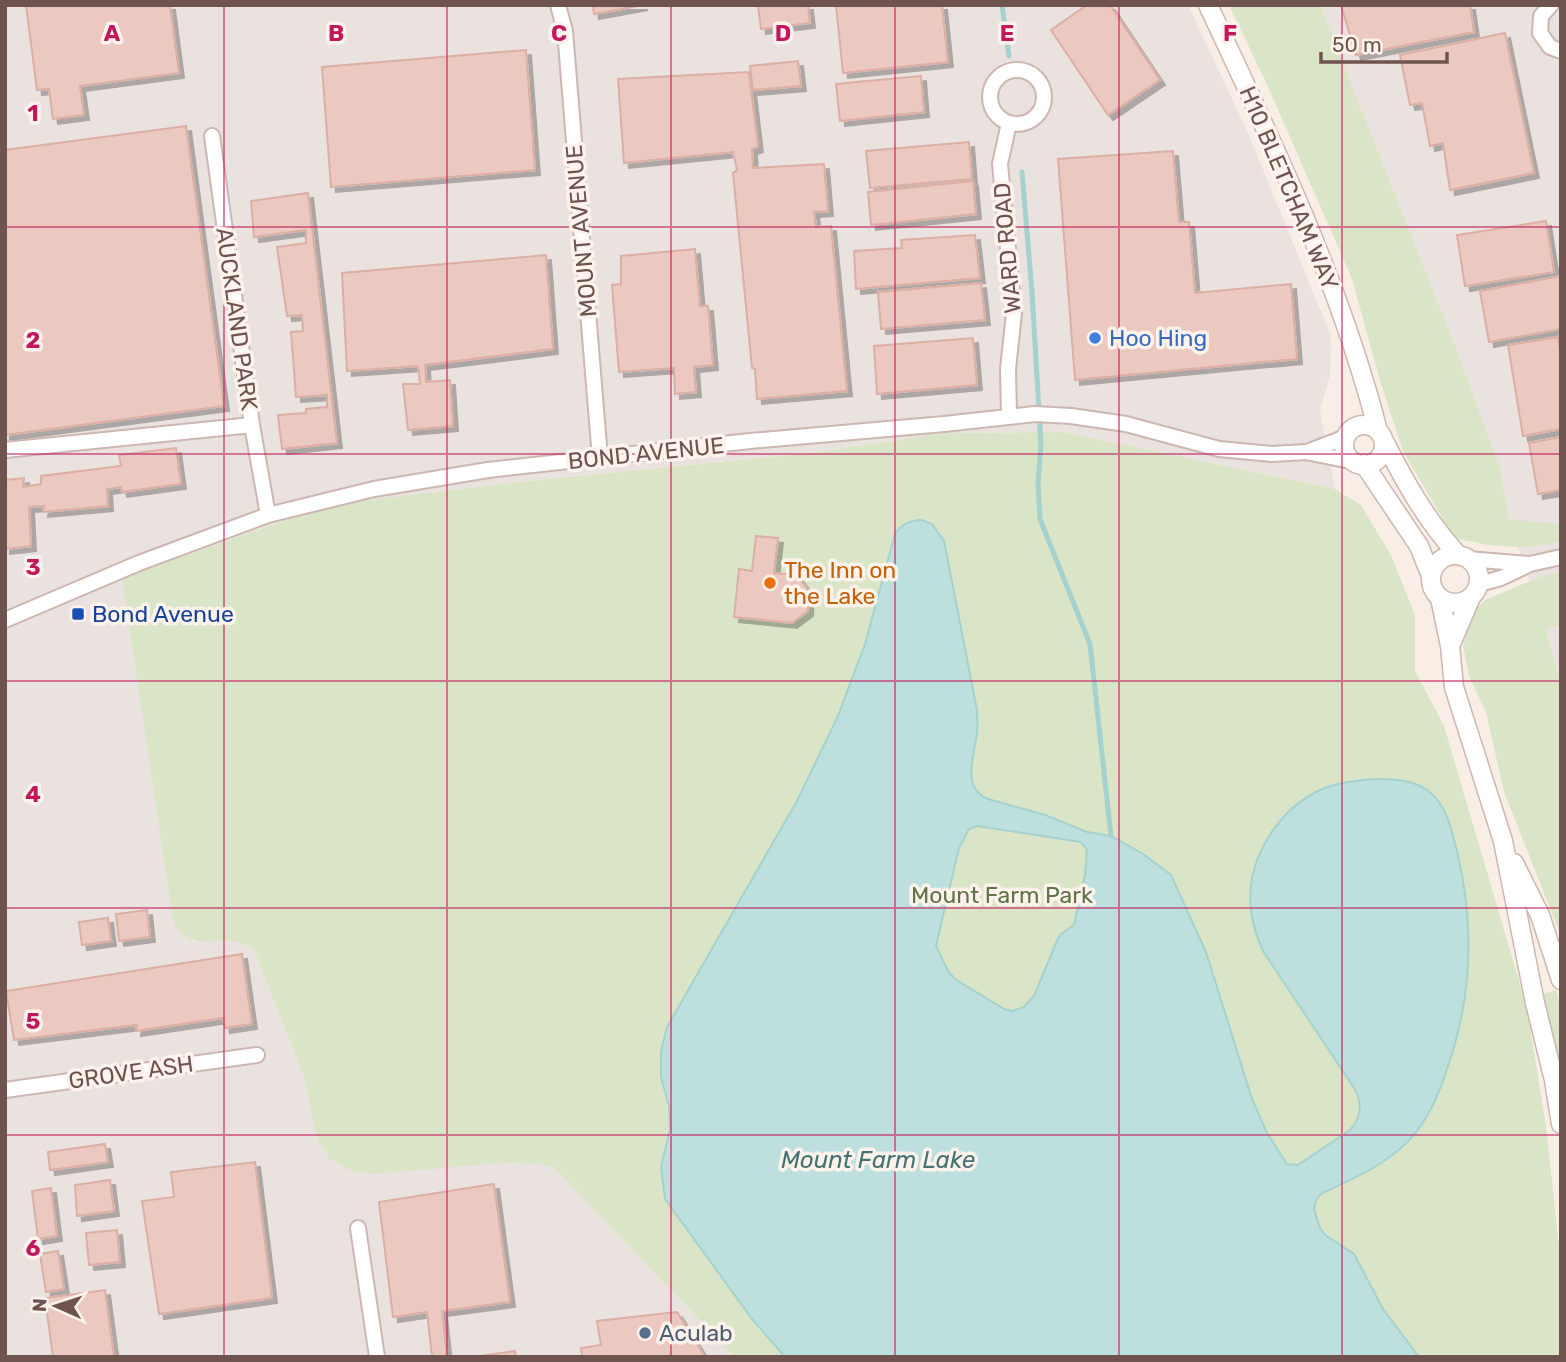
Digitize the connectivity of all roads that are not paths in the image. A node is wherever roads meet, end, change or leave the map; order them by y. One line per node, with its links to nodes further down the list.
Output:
1 (558, 5): 14 (street, MOUNT AVENUE)
2 (1208, 5): 7 (street, H10 BLETCHAM WAY)
3 (1551, 5): 4 (street)
4 (1561, 51)
5 (1009, 123): 8 (street, WARD ROAD)
6 (212, 136): 9 (street, AUCKLAND PARK)
7 (1364, 374): 10 (street, H10 BLETCHAM WAY); 11 (street, H10 BLETCHAM WAY)
8 (1009, 416): 13 (street, BOND AVENUE); 14 (street, BOND AVENUE)
9 (252, 425): 12 (street, AUCKLAND PARK); 16 (street)
10 (1353, 431): 11 (street); 13 (street, BOND AVENUE); 15 (street)
11 (1381, 435): 15 (street); 17 (street, H10 BLETCHAM WAY)
12 (5, 450)
13 (1306, 452): 15 (street, BOND AVENUE)
14 (600, 458): 16 (street, BOND AVENUE)
15 (1359, 463): 20 (street)
16 (268, 515): 23 (street, BOND AVENUE)
17 (1463, 557): 19 (street); 20 (street); 21 (street)
18 (1561, 557): 19 (street)
19 (1530, 564): 21 (street)
20 (1431, 576): 22 (street)
21 (1475, 591): 22 (street); 24 (street)
22 (1440, 598): 24 (street)
23 (5, 620)
24 (1450, 646): 25 (street)
25 (1503, 841): 26 (street); 29 (street)
26 (1561, 980)
27 (257, 1055): 28 (street, GROVE ASH)
28 (5, 1090)
29 (1561, 1124)
30 (358, 1228): 31 (street)
31 (377, 1357)

